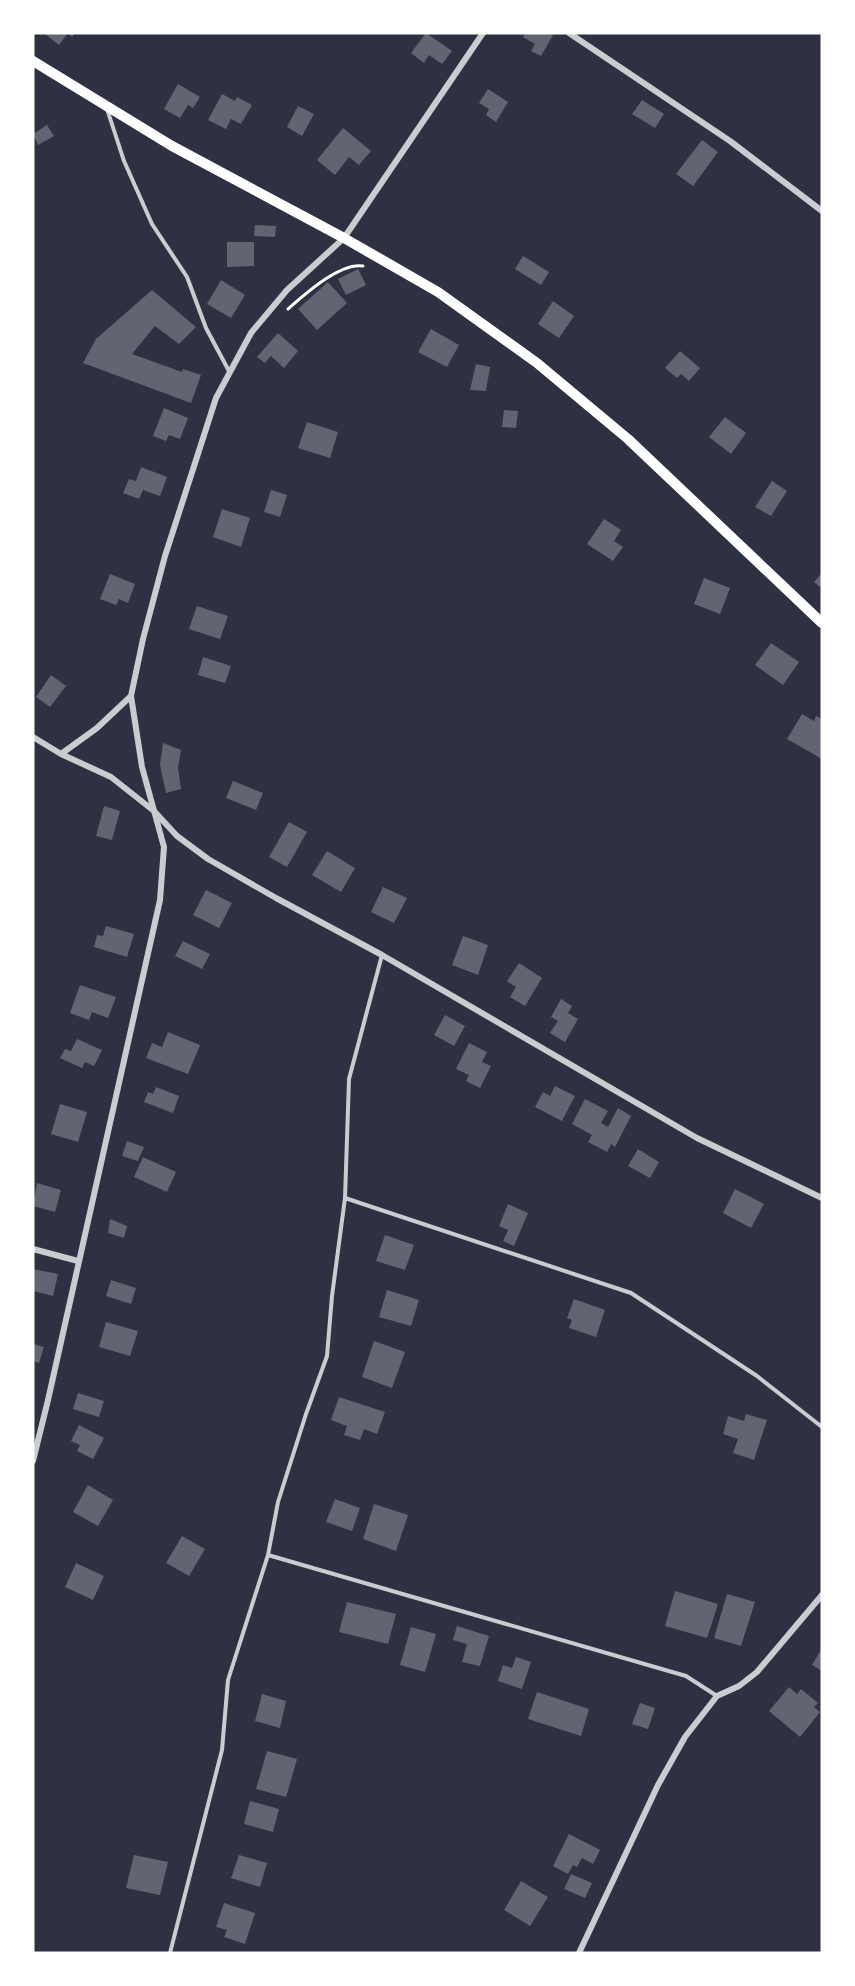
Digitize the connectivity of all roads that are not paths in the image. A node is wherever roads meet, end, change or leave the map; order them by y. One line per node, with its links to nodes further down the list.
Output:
1 (483, 33): 6 (street)
2 (570, 33): 5 (street)
3 (33, 61): 4 (main road)
4 (106, 105): 6 (main road); 7 (lane)
5 (822, 211)
6 (344, 238): 7 (street); 8 (main road)
7 (230, 373): 9 (street)
8 (822, 623)
9 (131, 696): 11 (street); 12 (street)
10 (33, 737): 11 (street)
11 (61, 754): 12 (street)
12 (154, 811): 13 (street); 17 (street)
13 (382, 955): 14 (lane); 15 (street)
14 (345, 1198): 18 (lane); 20 (lane)
15 (822, 1198)
16 (33, 1249): 17 (street)
17 (78, 1261): 19 (street)
18 (822, 1427)
19 (33, 1461)
20 (268, 1555): 22 (lane); 23 (lane)
21 (822, 1595): 22 (street)
22 (717, 1696): 24 (street)
23 (170, 1953)
24 (579, 1953)

